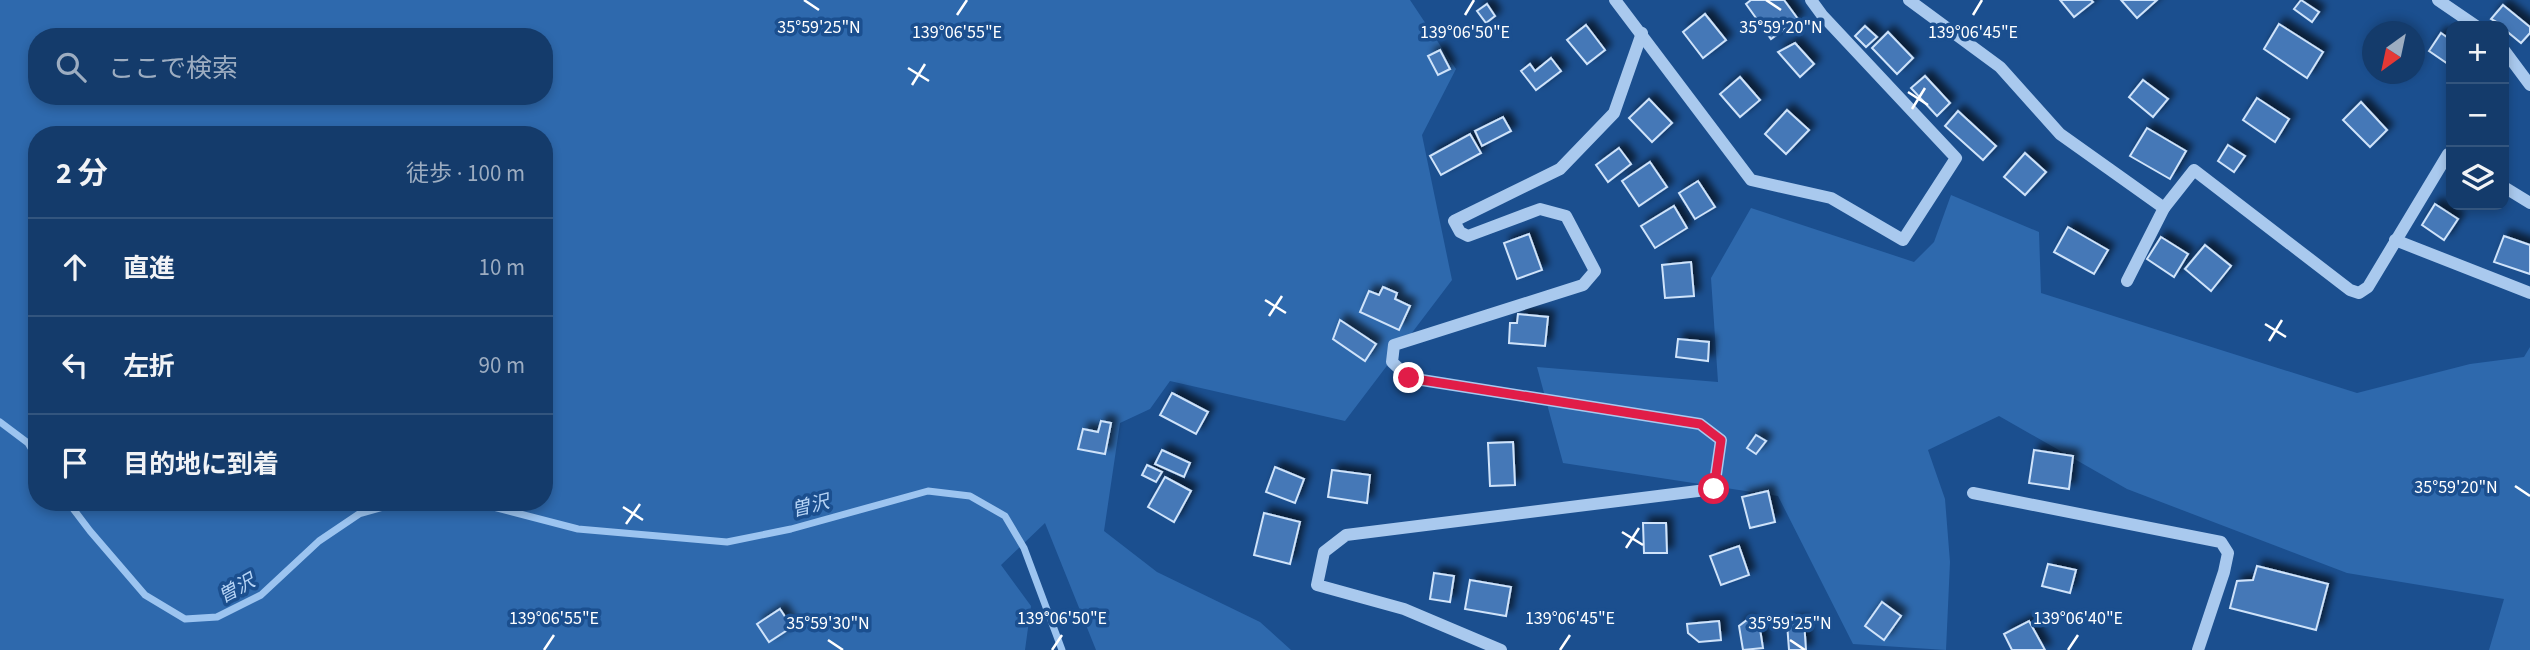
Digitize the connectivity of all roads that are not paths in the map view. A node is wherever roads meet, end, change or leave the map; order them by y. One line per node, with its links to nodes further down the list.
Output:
1 (1615, 0): 6 (street)
2 (1811, 0): 6 (street)
3 (1909, 0): 12 (street)
4 (2438, 0): 5 (street)
5 (2469, 21)
6 (1642, 33): 17 (street)
7 (2509, 57): 8 (street)
8 (2530, 85)
9 (2446, 157): 13 (street)
10 (2509, 190): 11 (street)
11 (2530, 203)
12 (2164, 208): 13 (street); 14 (street)
13 (2395, 240): 15 (street)
14 (2127, 281)
15 (2530, 293)
16 (1973, 493): 18 (street)
17 (1501, 650)
18 (2198, 650)

